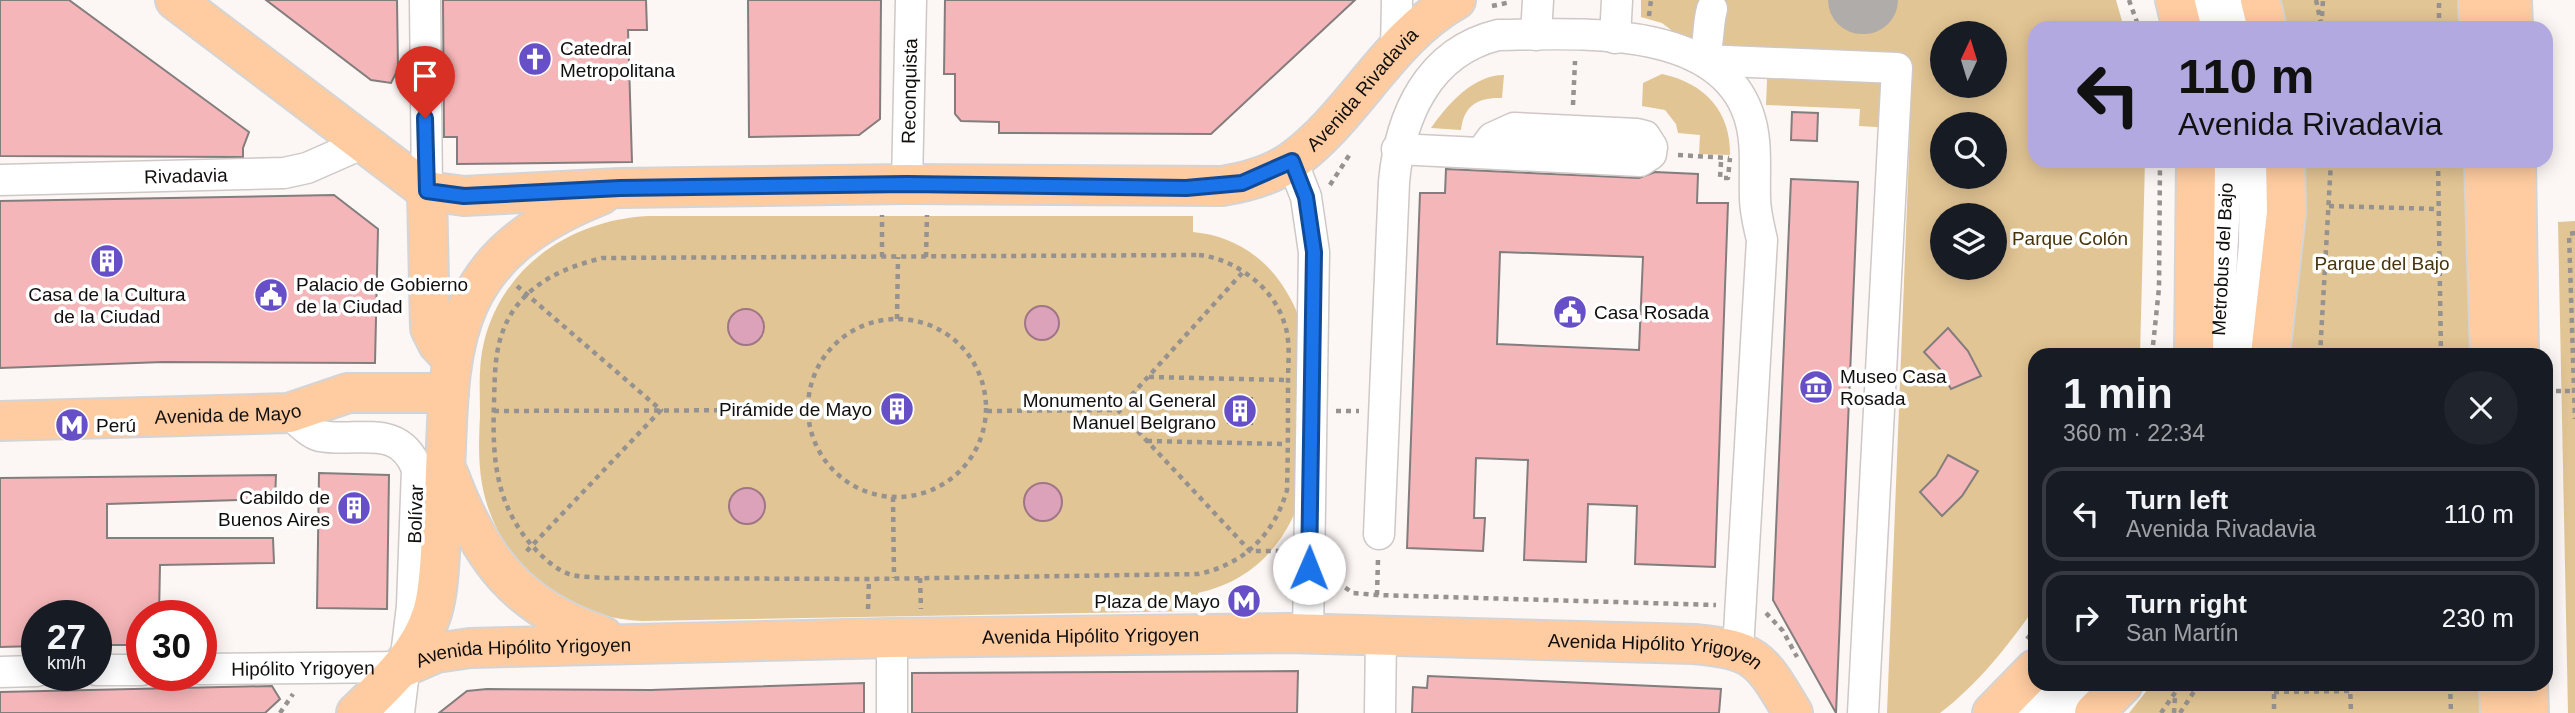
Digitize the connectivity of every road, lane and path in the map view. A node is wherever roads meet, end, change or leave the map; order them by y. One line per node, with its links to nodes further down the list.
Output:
1 (175, 0): 37 (main road)
2 (425, 0): 56 (street)
3 (911, 0): 54 (street, Reconquista)
4 (1397, 0): 31 (street)
5 (1617, 0): 30 (street)
6 (2129, 0): 19 (path)
7 (2175, 0): 20 (main road)
8 (2205, 0): 21 (street)
9 (2232, 0): 22 (street)
10 (2260, 0): 23 (main road)
11 (2316, 0): 24 (path)
12 (2323, 0): 25 (path)
13 (2439, 0): 26 (path)
14 (2478, 0): 27 (main road)
15 (2512, 0): 28 (main road)
16 (1538, 1): 17 (path); 29 (street)
17 (1469, 5): 31 (main road, Avenida Rivadavia)
18 (1713, 9): 35 (street)
19 (2136, 21)
20 (2180, 21)
21 (2210, 21)
22 (2238, 21)
23 (2265, 21)
24 (2321, 21)
25 (2322, 21)
26 (2439, 21)
27 (2479, 21)
28 (2513, 21)
29 (1536, 35): 30 (street); 39 (street)
30 (1615, 38): 35 (street)
31 (1396, 50): 42 (main road, Avenida Rivadavia)
32 (1564, 59): 33 (path)
33 (1575, 60): 34 (path); 36 (path)
34 (1587, 60)
35 (1703, 60): 107 (street); 137 (street)
36 (1573, 101)
37 (364, 143): 53 (street, Rivadavia); 56 (main road)
38 (1358, 143): 57 (path)
39 (1397, 149): 40 (street); 89 (street)
40 (1481, 153)
41 (1699, 157): 43 (path, bridge)
42 (1292, 161): 54 (main road, Avenida Rivadavia); 88 (street)
43 (1721, 162)
44 (2160, 168): 69 (path)
45 (2196, 168): 70 (main road)
46 (2227, 168): 71 (street, Metrobus del Bajo)
47 (2263, 168): 72 (street, Metrobus del Bajo)
48 (2264, 168): 73 (main road)
49 (2330, 168): 58 (path)
50 (2438, 168): 59 (path)
51 (2486, 168): 61 (main road)
52 (2515, 168): 61 (main road)
53 (0, 180)
54 (907, 184): 55 (main road, Avenida Rivadavia)
55 (620, 188): 56 (main road, Avenida Rivadavia); 78 (main road, Bolívar)
56 (427, 191): 78 (main road)
57 (1326, 191)
58 (2329, 206): 59 (path); 74 (path)
59 (2438, 209): 75 (path)
60 (882, 216): 63 (path)
61 (2502, 232): 76 (main road); 77 (main road)
62 (2575, 233): 91 (path)
63 (882, 257): 64 (path); 66 (path)
64 (898, 257): 65 (path); 67 (path)
65 (1243, 272): 68 (path); 79 (path)
66 (528, 294): 83 (path); 86 (path)
67 (897, 319): 84 (path); 87 (path)
68 (1288, 339)
69 (2153, 348)
70 (2194, 348)
71 (2217, 348)
72 (2244, 348)
73 (2271, 348)
74 (2320, 348)
75 (2441, 348)
76 (2491, 348)
77 (2518, 348)
78 (450, 376): 90 (main road, Avenida de Mayo); 95 (main road, Bolívar)
79 (1148, 377): 80 (path); 85 (path)
80 (1288, 380)
81 (2553, 391): 82 (path, bridge)
82 (2575, 391)
83 (661, 410): 84 (path); 86 (path); 99 (path)
84 (808, 410): 97 (path)
85 (1118, 410): 87 (path); 93 (path)
86 (494, 411): 99 (path)
87 (987, 411): 97 (path)
88 (1301, 411): 89 (path); 109 (street)
89 (1385, 411): 98 (street)
90 (289, 413): 92 (main road, Avenida de Mayo); 113 (street, Bolívar)
91 (2575, 419)
92 (0, 421)
93 (1147, 441): 94 (path); 100 (path)
94 (1288, 444)
95 (447, 470): 111 (main road, Bolívar); 113 (main road, Bolívar)
96 (1287, 490): 100 (path)
97 (893, 497): 102 (path)
98 (1379, 534): 106 (path)
99 (532, 546): 101 (path); 105 (path)
100 (1250, 551): 103 (path)
101 (522, 556)
102 (894, 578): 103 (path); 105 (path)
103 (920, 578): 108 (path)
104 (1334, 578): 106 (path)
105 (869, 579): 108 (path)
106 (1377, 595): 107 (path)
107 (1742, 607): 112 (street); 115 (path)
108 (894, 623): 109 (main road, Avenida Hipólito Yrigoyen); 111 (main road, Avenida Hipólito Yrigoyen); 133 (street)
109 (1308, 634): 110 (main road, Avenida Hipólito Yrigoyen)
110 (1381, 634): 112 (main road, Avenida Hipólito Yrigoyen); 134 (street)
111 (625, 643): 113 (main road, Avenida Hipólito Yrigoyen)
112 (1738, 650): 115 (main road, Avenida Hipólito Yrigoyen)
113 (404, 667): 114 (street, Hipólito Yrigoyen); 131 (main road); 132 (street, Bolívar)
114 (217, 669)
115 (1786, 670): 135 (main road); 136 (main road, Avenida Hipólito Yrigoyen)
116 (21, 671): 117 (street)
117 (0, 672)
118 (2028, 676): 138 (main road)
119 (2047, 691): 139 (street)
120 (2084, 691): 140 (street)
121 (2116, 691): 141 (main road)
122 (2177, 691): 130 (path)
123 (2194, 691): 144 (path)
124 (2289, 691): 129 (path)
125 (2350, 691): 146 (path)
126 (2450, 691): 147 (path)
127 (2499, 691): 148 (main road)
128 (2528, 691): 149 (main road)
129 (2274, 692): 145 (path)
130 (2175, 695): 142 (path); 143 (path)
131 (356, 713)
132 (400, 713)
133 (892, 713)
134 (1380, 713)
135 (1766, 713)
136 (1793, 713)
137 (1863, 713)
138 (1992, 713)
139 (2027, 713)
140 (2062, 713)
141 (2094, 713)
142 (2161, 713)
143 (2174, 713)
144 (2180, 713)
145 (2274, 713)
146 (2351, 713)
147 (2451, 713)
148 (2500, 713)
149 (2529, 713)

